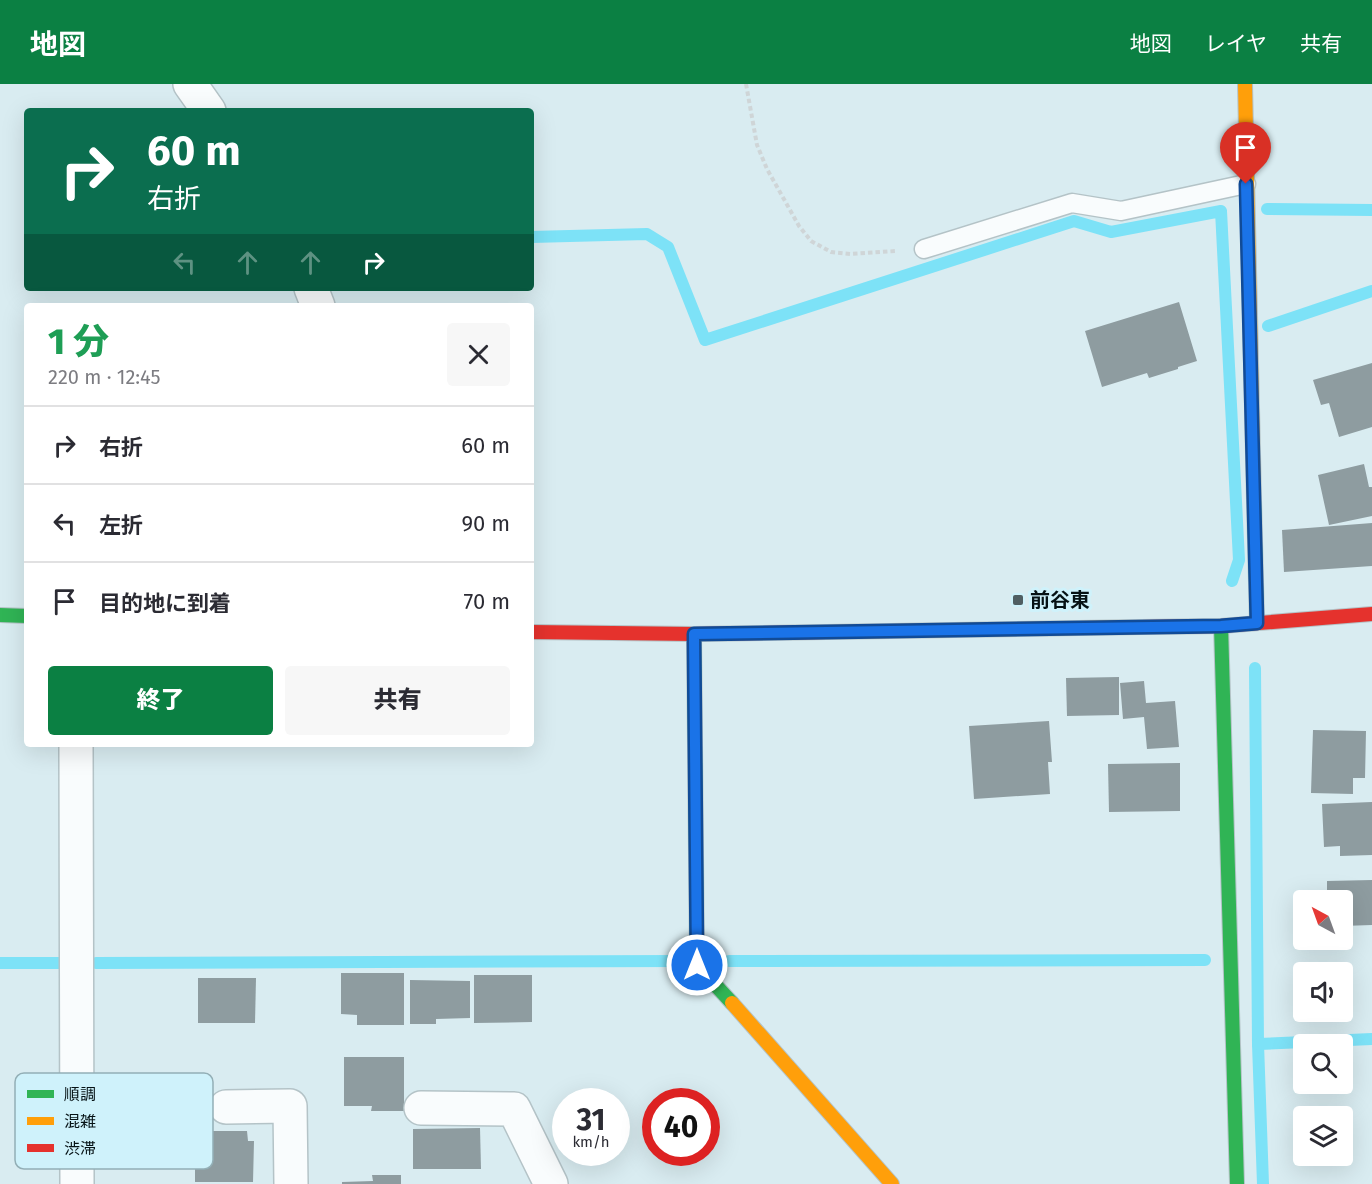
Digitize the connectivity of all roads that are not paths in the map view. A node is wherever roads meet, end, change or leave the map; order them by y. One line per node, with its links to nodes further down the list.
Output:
1 (190, 84): 3 (street)
2 (1245, 84): 4 (street)
3 (207, 108)
4 (1246, 184): 5 (lane); 7 (street)
5 (924, 249)
6 (1372, 614): 7 (street)
7 (1257, 623): 8 (street)
8 (1221, 626): 10 (street); 18 (street)
9 (534, 632): 10 (street)
10 (694, 634): 17 (street)
11 (76, 747): 12 (street)
12 (76, 1073)
13 (226, 1107): 15 (street)
14 (421, 1108): 16 (street)
15 (291, 1184)
16 (551, 1184)
17 (892, 1184)
18 (1237, 1184)

